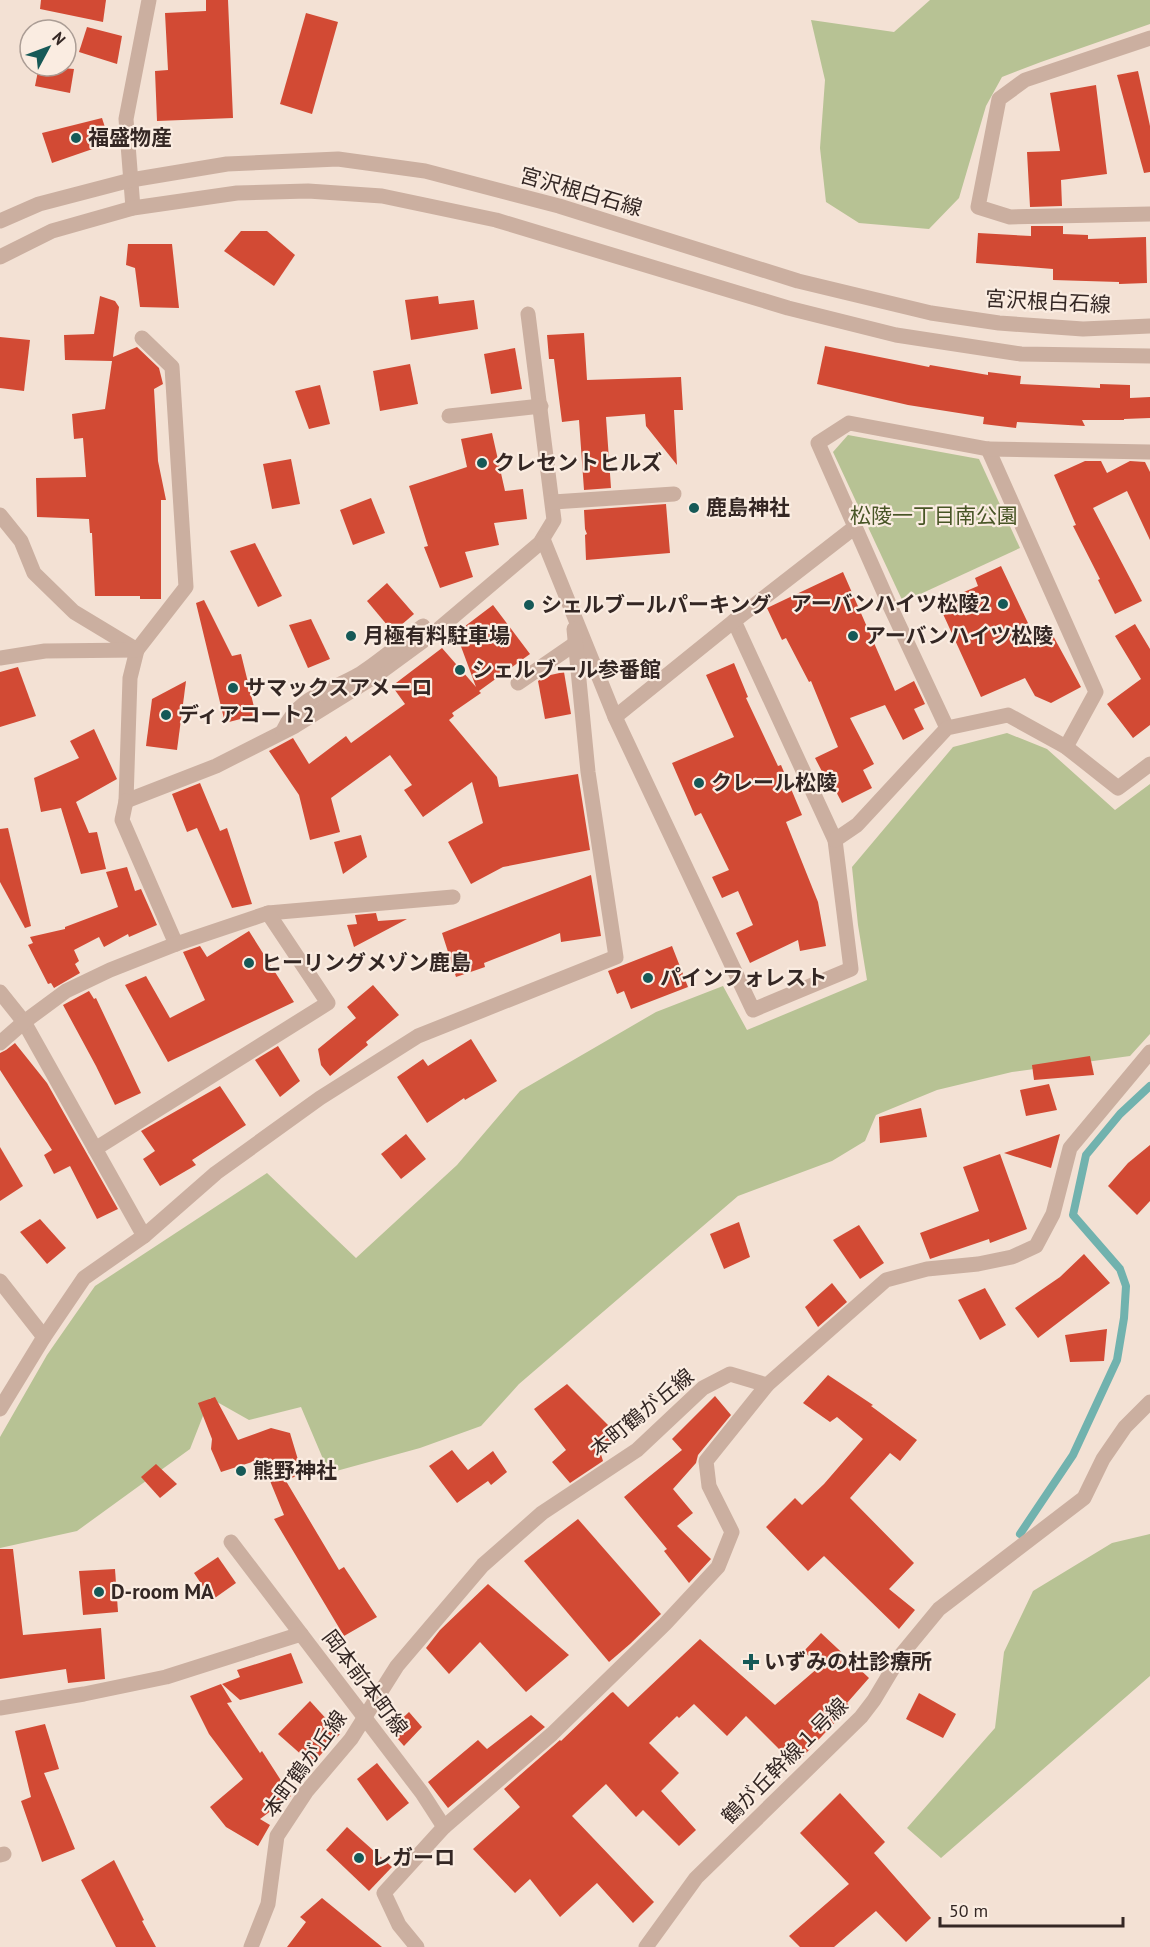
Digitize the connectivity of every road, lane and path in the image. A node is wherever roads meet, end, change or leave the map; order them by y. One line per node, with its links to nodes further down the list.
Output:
1 (149, 0): 3 (street)
2 (1150, 38): 5 (street)
3 (131, 180): 4 (street); 6 (street, 宮沢根白石線); 9 (street, 宮沢根白石線)
4 (133, 208): 7 (street); 11 (street)
5 (1150, 214)
6 (0, 221)
7 (0, 257)
8 (528, 314): 12 (street)
9 (1150, 326)
10 (142, 338): 25 (street)
11 (1150, 356)
12 (542, 406): 13 (street); 17 (street)
13 (449, 416)
14 (988, 449): 15 (street); 19 (street); 31 (street)
15 (1150, 452)
16 (674, 494): 17 (street)
17 (553, 502): 20 (street)
18 (0, 515): 25 (street)
19 (855, 527): 22 (street); 29 (street)
20 (543, 538): 21 (street); 30 (street)
21 (573, 611): 24 (street); 28 (street)
22 (734, 621): 28 (street); 34 (street)
23 (423, 626): 30 (street)
24 (576, 643): 27 (street); 43 (street)
25 (137, 650): 26 (street); 33 (street)
26 (0, 658)
27 (518, 683)
28 (615, 717): 34 (street)
29 (947, 728): 31 (street); 34 (street)
30 (283, 731): 33 (street)
31 (1066, 747): 32 (street)
32 (1150, 765)
33 (126, 801): 37 (street)
34 (836, 840)
35 (453, 897): 36 (street)
36 (268, 913): 37 (street); 42 (street)
37 (176, 944): 39 (street)
38 (0, 992): 39 (street)
39 (24, 1022): 40 (street); 42 (street)
40 (0, 1043)
41 (1150, 1052): 46 (street)
42 (95, 1149): 43 (street)
43 (144, 1236): 45 (street)
44 (0, 1281): 45 (street)
45 (44, 1337): 48 (street)
46 (767, 1385): 52 (street, 本町鶴が丘線); 53 (street)
47 (1150, 1402): 54 (street, 鶴が丘幹線１号線)
48 (0, 1409)
49 (231, 1542): 50 (street)
50 (301, 1634): 51 (street, 岡本前本町線); 52 (street, 岡本前本町線)
51 (0, 1708)
52 (365, 1717): 53 (street, 岡本前本町線); 55 (street, 本町鶴が丘線)
53 (444, 1827): 56 (street)
54 (648, 1946)
55 (251, 1947)
56 (417, 1947)

